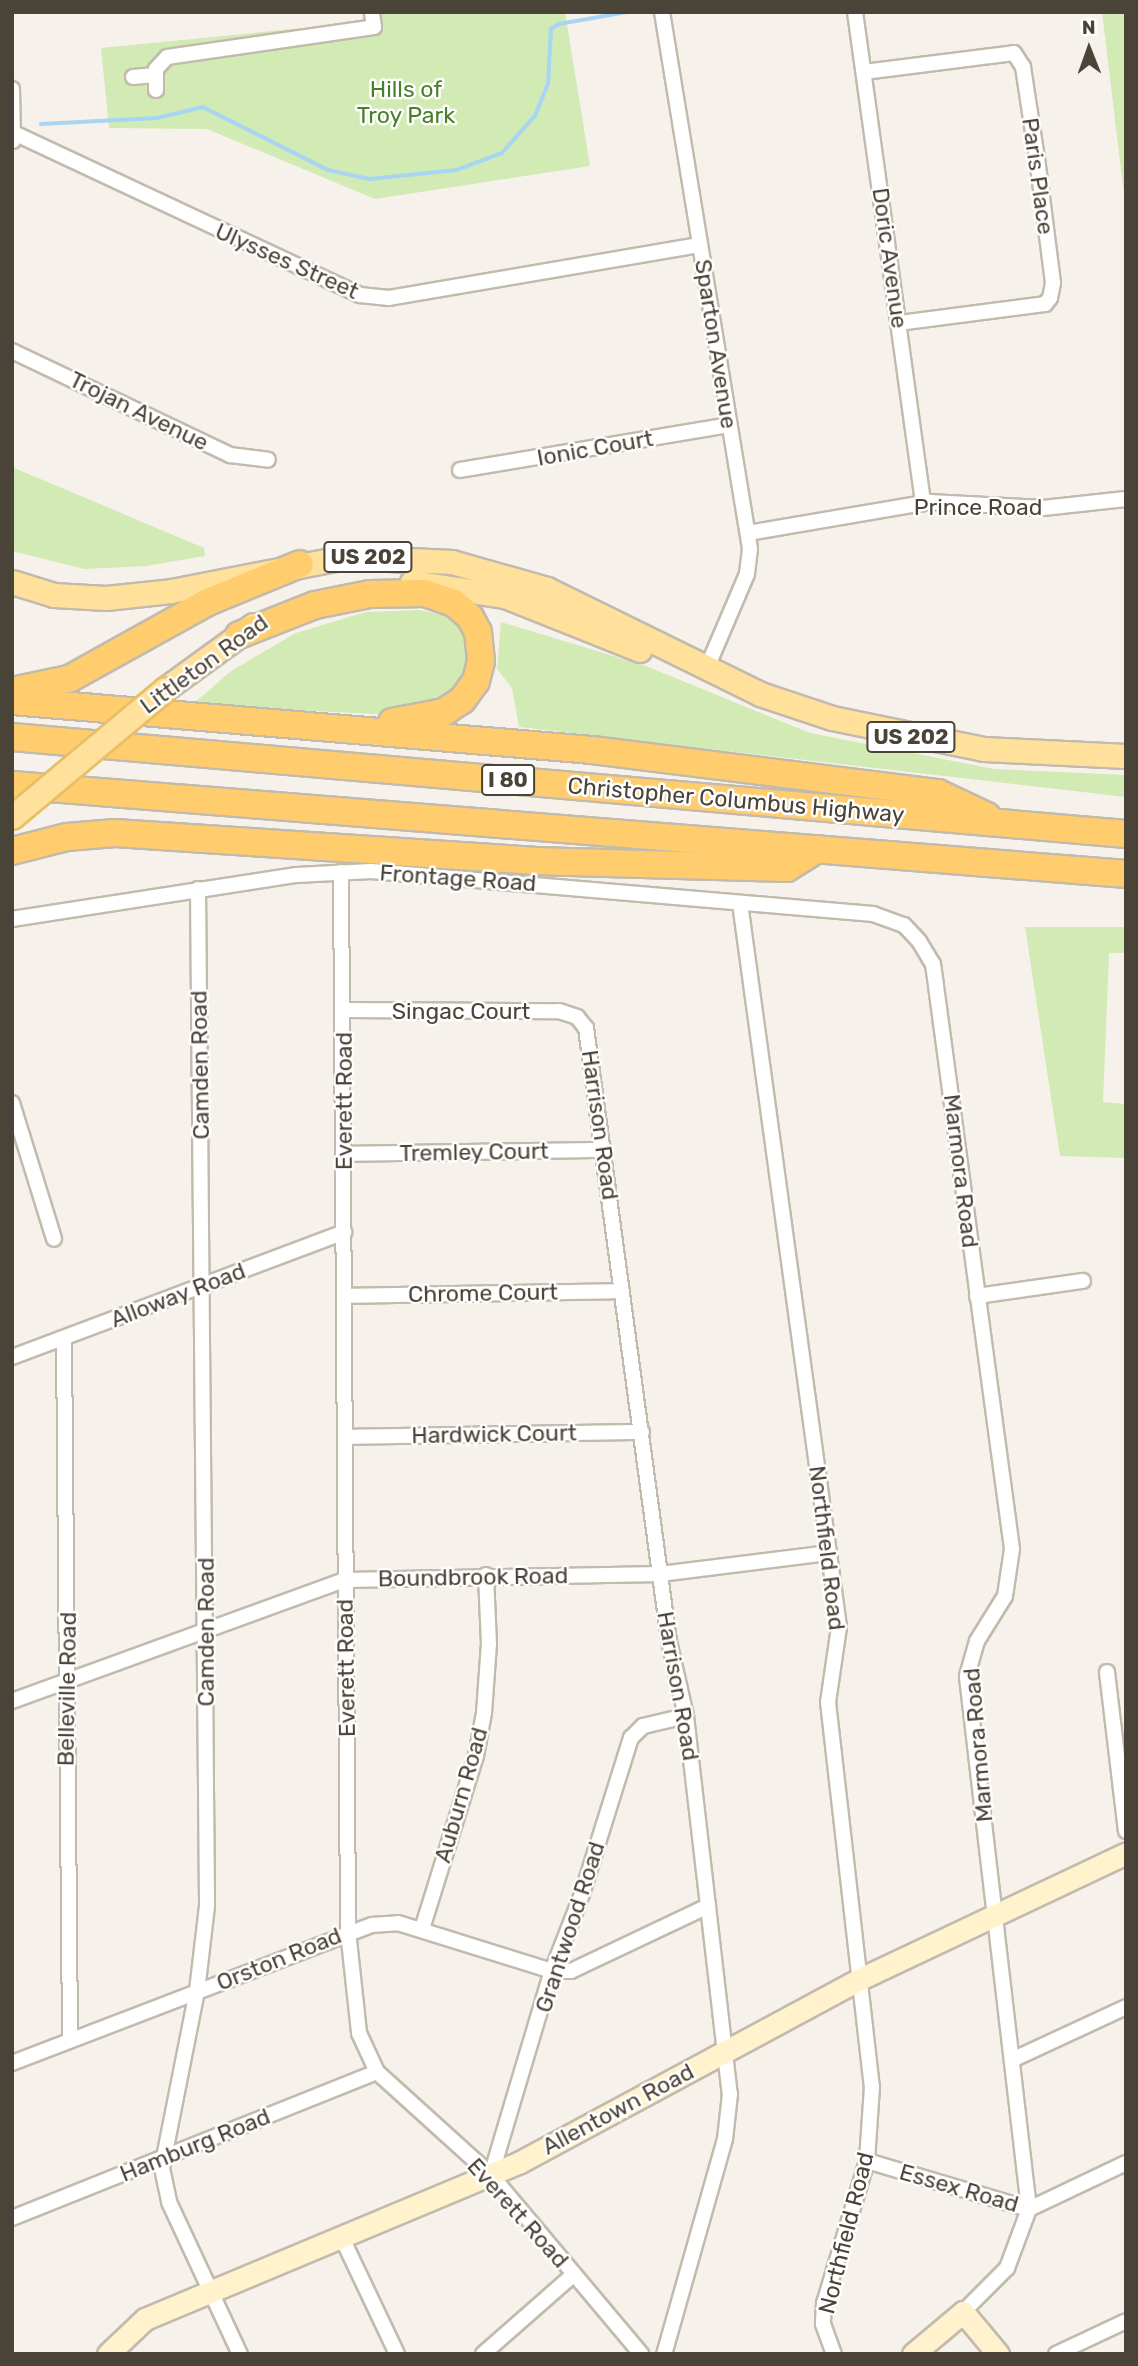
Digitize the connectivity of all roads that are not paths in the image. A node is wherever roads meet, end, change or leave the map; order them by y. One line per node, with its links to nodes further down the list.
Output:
1 (372, 12): 5 (street)
2 (662, 12): 8 (street, Sparton Avenue)
3 (855, 12): 4 (street, Doric Avenue)
4 (864, 72): 9 (street, Doric Avenue); 9 (street, Paris Place)
5 (133, 77)
6 (12, 89): 7 (street)
7 (14, 138): 8 (street, Ulysses Street)
8 (700, 245): 11 (street, Sparton Avenue)
9 (899, 323): 15 (street, Doric Avenue)
10 (12, 351): 12 (street, Trojan Avenue)
11 (729, 425): 13 (street, Ionic Court); 16 (street, Sparton Avenue)
12 (268, 460)
13 (460, 470)
14 (1126, 499): 15 (street, Prince Road)
15 (923, 503): 16 (street, Prince Road)
16 (747, 533): 20 (street, Sparton Avenue)
17 (300, 564): 18 (main road, Littleton Road / US 202); 20 (main road, Littleton Road / US 202); 21 (highway)
18 (12, 582)
19 (239, 635): 20 (main road, Littleton Road / US 202); 23 (highway); 29 (main road, Littleton Road / US 202, bridge)
20 (707, 668): 25 (main road, Littleton Road / US 202)
21 (12, 691)
22 (12, 701): 23 (highway)
23 (181, 715): 30 (highway)
24 (12, 737): 30 (highway, Christopher Columbus Highway / I 80)
25 (1126, 756)
26 (12, 785): 28 (highway, Christopher Columbus Highway / I 80)
27 (12, 802): 28 (highway)
28 (257, 806): 32 (highway, Christopher Columbus Highway / I 80)
29 (12, 817)
30 (1004, 824): 31 (highway, Christopher Columbus Highway / I 80)
31 (1126, 834)
32 (818, 849): 33 (highway); 35 (highway, Christopher Columbus Highway / I 80)
33 (12, 851)
34 (341, 872): 36 (street, Frontage Road); 37 (street, Frontage Road); 40 (street, Everett Road)
35 (1126, 874)
36 (198, 889): 38 (street, Frontage Road); 48 (street, Camden Road)
37 (740, 902): 39 (street, Frontage Road); 56 (street, Northfield Road)
38 (12, 919)
39 (904, 925): 51 (street, Marmora Road)
40 (344, 1010): 41 (street, Singac Court); 44 (street, Everett Road)
41 (577, 1017): 43 (street, Harrison Road)
42 (12, 1103): 46 (street)
43 (604, 1150): 44 (street, Tremley Court); 49 (street, Harrison Road)
44 (344, 1154): 45 (street, Everett Road)
45 (344, 1232): 48 (street, Alloway Road); 50 (street, Everett Road)
46 (54, 1239)
47 (1083, 1280): 51 (street)
48 (203, 1286): 52 (street, Alloway Road); 60 (street, Camden Road)
49 (622, 1291): 50 (street, Chrome Court); 54 (street, Harrison Road)
50 (345, 1296): 55 (street, Everett Road)
51 (977, 1296): 68 (street, Marmora Road)
52 (64, 1338): 53 (street, Alloway Road); 62 (street, Belleville Road)
53 (12, 1357)
54 (642, 1432): 55 (street, Hardwick Court); 57 (street, Harrison Road)
55 (346, 1437): 59 (street, Everett Road)
56 (828, 1553): 57 (street, Boundbrook Road); 72 (street, Northfield Road)
57 (660, 1574): 58 (street, Boundbrook Road); 64 (street, Harrison Road)
58 (486, 1575): 59 (street, Boundbrook Road); 69 (street, Auburn Road)
59 (345, 1580): 60 (street, Boundbrook Road); 70 (street, Everett Road)
60 (206, 1628): 62 (street, Boundbrook Road); 73 (street, Camden Road)
61 (1107, 1672): 65 (street)
62 (66, 1681): 63 (street, Boundbrook Road); 75 (street, Belleville Road)
63 (12, 1701)
64 (686, 1716): 67 (street, Harrison Road); 71 (street, Grantwood Road)
65 (1126, 1830)
66 (1126, 1853): 68 (street, Allentown Road)
67 (708, 1906): 71 (street); 76 (street, Harrison Road)
68 (994, 1914): 72 (street, Allentown Road); 77 (street, Marmora Road)
69 (422, 1929): 70 (street, Orston Road); 71 (street, Orston Road)
70 (348, 1931): 73 (street, Orston Road); 79 (street, Everett Road)
71 (552, 1971): 83 (street, Grantwood Road)
72 (860, 1979): 76 (street, Allentown Road); 81 (street, Northfield Road)
73 (197, 1991): 75 (street, Orston Road); 80 (street, Camden Road)
74 (1126, 2007): 77 (street)
75 (70, 2040): 78 (street, Orston Road)
76 (724, 2051): 83 (street, Allentown Road); 96 (street, Harrison Road)
77 (1012, 2060): 84 (street, Marmora Road)
78 (12, 2063)
79 (377, 2072): 80 (street, Hamburg Road); 83 (street, Everett Road)
80 (163, 2158): 85 (street, Hamburg Road); 88 (street, Camden Road)
81 (867, 2161): 84 (street, Essex Road); 97 (street, Northfield Road)
82 (1126, 2164): 84 (street, Essex Road)
83 (491, 2175): 86 (street, Allentown Road); 87 (street, Everett Road)
84 (1029, 2209): 89 (street, Marmora Road)
85 (12, 2217)
86 (342, 2238): 88 (street, Allentown Road); 93 (street)
87 (574, 2274): 94 (street); 95 (street, Everett Road)
88 (209, 2290): 91 (street, Allentown Road); 92 (street, Camden Road)
89 (962, 2312): 98 (street); 99 (street)
90 (1126, 2321): 100 (street)
91 (108, 2354)
92 (240, 2354)
93 (397, 2354)
94 (483, 2354)
95 (641, 2354)
96 (664, 2354)
97 (834, 2354)
98 (913, 2354)
99 (998, 2354)
100 (1056, 2354)

